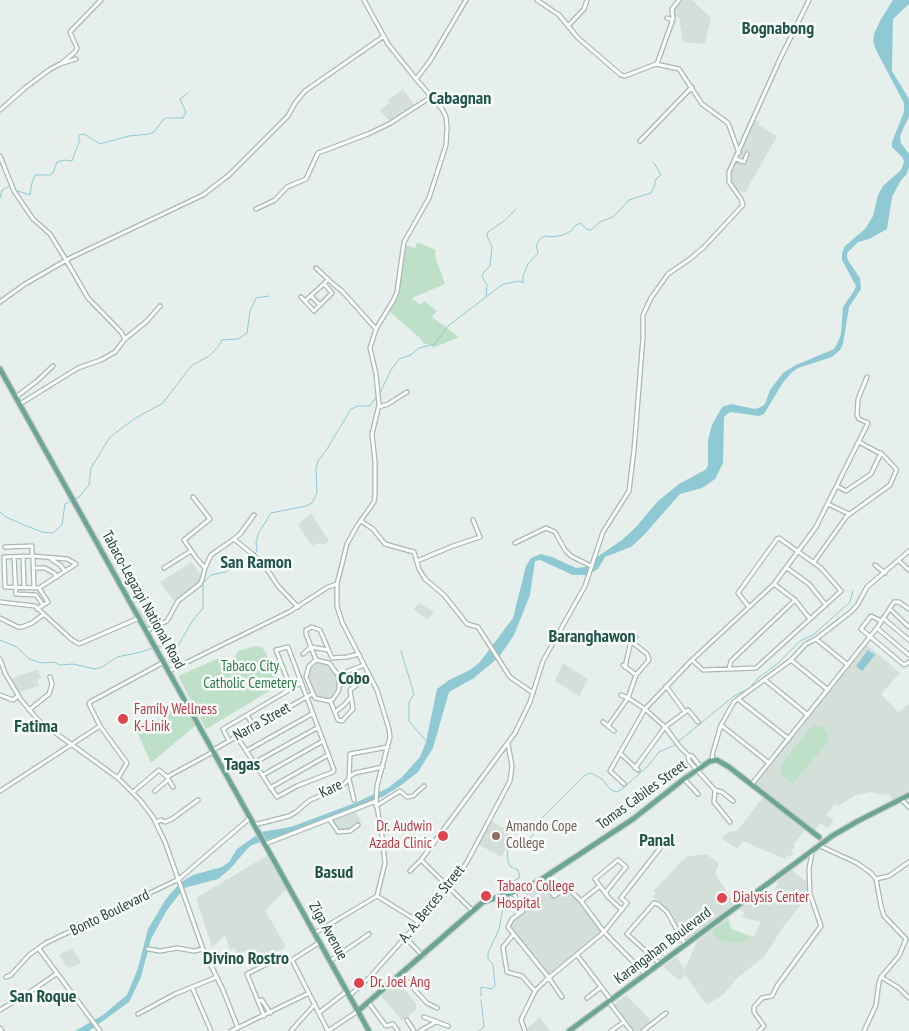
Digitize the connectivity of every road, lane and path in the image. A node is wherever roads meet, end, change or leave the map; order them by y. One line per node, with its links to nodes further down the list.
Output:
1 (101, 0): 13 (street)
2 (364, 0): 11 (street)
3 (466, 0): 15 (street)
4 (537, 0): 10 (street)
5 (587, 0): 10 (street)
6 (679, 0): 9 (street)
7 (809, 0): 20 (street)
8 (667, 18): 9 (street)
9 (672, 20): 14 (street)
10 (568, 26): 14 (street)
11 (384, 36): 15 (street); 25 (street)
12 (76, 59): 13 (street)
13 (60, 64): 18 (street)
14 (657, 64): 16 (street)
15 (416, 80): 17 (street)
16 (692, 87): 19 (street); 20 (street)
17 (432, 97): 24 (street); 35 (street)
18 (0, 110)
19 (640, 141)
20 (738, 153): 23 (street)
21 (747, 154): 23 (street)
22 (0, 156): 25 (street)
23 (736, 159): 67 (street)
24 (256, 209)
25 (66, 260): 32 (street); 36 (street)
26 (316, 268): 27 (street)
27 (328, 280): 28 (street); 35 (street)
28 (324, 284): 29 (street); 33 (street)
29 (311, 296): 31 (street); 33 (street)
30 (301, 297): 31 (street)
31 (305, 301): 33 (street)
32 (0, 302)
33 (320, 305)
34 (160, 306): 36 (street)
35 (376, 329): 43 (street)
36 (125, 339): 42 (street)
37 (53, 366): 41 (street)
38 (0, 369): 41 (main road, Tabaco-Legazpi National Road)
39 (867, 377): 44 (street)
40 (407, 392): 43 (street)
41 (16, 397): 42 (main road, Tabaco-Legazpi National Road)
42 (20, 404): 93 (main road, Tabaco-Legazpi National Road)
43 (379, 407): 52 (street)
44 (859, 442): 45 (street); 46 (street)
45 (881, 453): 46 (street); 49 (street)
46 (837, 486): 48 (street)
47 (193, 497): 56 (street)
48 (828, 504): 49 (street); 57 (street)
49 (849, 514): 65 (street)
50 (254, 515): 53 (street)
51 (473, 520): 63 (street)
52 (361, 521): 63 (street); 76 (street)
53 (234, 539): 70 (street); 86 (street)
54 (515, 543): 67 (street)
55 (6, 547): 61 (street)
56 (191, 551): 69 (street); 70 (street)
57 (799, 552): 65 (street); 71 (street); 87 (street)
58 (909, 552): 64 (street)
59 (14, 556): 60 (street); 78 (street); 78 (street)
60 (23, 556): 61 (street); 79 (street)
61 (32, 556): 62 (street); 68 (street)
62 (49, 558): 73 (street); 73 (street)
63 (417, 561): 132 (street)
64 (899, 561): 72 (street); 74 (street)
65 (814, 562): 84 (street)
66 (875, 565): 74 (street)
67 (591, 567): 132 (street)
68 (33, 568): 75 (street); 80 (street)
69 (164, 568)
70 (206, 568): 100 (street)
71 (787, 568): 77 (street); 84 (street)
72 (909, 570)
73 (65, 572): 75 (street)
74 (884, 574): 103 (street)
75 (57, 577): 81 (street)
76 (337, 584): 86 (street); 109 (street)
77 (774, 584): 82 (street); 87 (street)
78 (14, 587): 79 (street); 85 (street)
79 (24, 588): 80 (street)
80 (34, 588): 81 (street)
81 (39, 588): 85 (street)
82 (795, 600): 95 (street); 121 (street)
83 (0, 602): 88 (street)
84 (826, 605): 95 (street)
85 (43, 606): 88 (street)
86 (298, 607): 122 (street)
87 (749, 607): 114 (street)
88 (37, 609): 91 (street)
89 (909, 609): 90 (street)
90 (888, 610): 96 (street); 97 (street)
91 (43, 615): 92 (street); 93 (street)
92 (0, 618)
93 (139, 618): 100 (main road, Tabaco-Legazpi National Road)
94 (909, 618): 97 (street)
95 (810, 619): 121 (street)
96 (882, 620): 99 (street); 102 (street); 104 (street)
97 (905, 623): 98 (street)
98 (909, 627)
99 (876, 628): 102 (street); 110 (street)
100 (146, 630): 116 (main road, Tabaco-Legazpi National Road)
101 (636, 637): 105 (street)
102 (870, 637): 117 (street); 119 (street)
103 (816, 639): 115 (street); 119 (street)
104 (909, 640)
105 (632, 642): 124 (street); 124 (street)
106 (311, 647): 107 (street); 107 (street); 108 (street); 113 (street)
107 (328, 650): 111 (street)
108 (303, 654)
109 (359, 654): 111 (street); 120 (street)
110 (909, 655)
111 (332, 658): 118 (street)
112 (0, 659): 136 (street)
113 (316, 660): 118 (street); 133 (street)
114 (692, 660): 121 (street); 129 (street)
115 (791, 660): 127 (street); 131 (street)
116 (164, 662): 122 (main road, Tabaco-Legazpi National Road); 152 (street)
117 (909, 662)
118 (329, 663): 123 (street)
119 (848, 664): 131 (street)
120 (364, 665): 123 (street); 125 (street)
121 (729, 669)
122 (169, 671): 166 (main road, Tabaco-Legazpi National Road)
123 (338, 675): 141 (street)
124 (636, 675): 139 (street)
125 (369, 676): 137 (street); 164 (street)
126 (50, 677): 143 (street)
127 (765, 680): 140 (street); 148 (street)
128 (301, 683): 130 (street); 130 (street); 138 (street)
129 (666, 686): 142 (street); 145 (street)
130 (291, 689): 147 (street)
131 (828, 690): 148 (street)
132 (533, 693): 162 (street)
133 (312, 694): 138 (street, Narra Street); 141 (street)
134 (0, 695): 136 (street)
135 (621, 695): 139 (street)
136 (18, 696): 143 (street)
137 (351, 696): 144 (street); 144 (street)
138 (306, 698): 146 (street); 154 (street, Narra Street)
139 (628, 698): 142 (street); 153 (street)
140 (738, 699): 151 (street); 159 (street)
141 (330, 700): 144 (street)
142 (646, 709): 155 (street); 167 (street)
143 (29, 710): 163 (street)
144 (335, 712)
145 (685, 712): 150 (street); 155 (street)
146 (312, 714): 156 (street); 165 (street)
147 (248, 715): 154 (street); 160 (street)
148 (808, 715): 159 (street)
149 (603, 722): 153 (street)
150 (698, 722)
151 (721, 725): 169 (street); 171 (street)
152 (100, 726): 163 (street); 175 (street)
153 (608, 726): 157 (street)
154 (254, 727): 158 (street, Narra Street)
155 (665, 727): 167 (street); 173 (street)
156 (317, 728): 161 (street); 170 (street)
157 (614, 731)
158 (237, 737): 160 (street, Narra Street); 165 (street)
159 (789, 739): 171 (street)
160 (229, 741): 166 (street, Narra Street)
161 (323, 741): 168 (street); 174 (street)
162 (508, 744): 209 (street); 216 (street, A. A. Berces Street)
163 (73, 745): 175 (street); 185 (street)
164 (388, 747): 172 (street); 176 (street, Kare)
165 (246, 750): 170 (street)
166 (213, 751): 177 (street, Narra Street); 197 (main road, Tabaco-Legazpi National Road)
167 (620, 753): 179 (street)
168 (328, 754): 183 (street); 183 (street)
169 (712, 760): 173 (main road, Tomas Cabiles Street); 180 (main road)
170 (254, 763): 174 (street)
171 (769, 764): 180 (street)
172 (383, 767): 176 (street); 193 (street)
173 (699, 768): 178 (main road, Tomas Cabiles Street); 184 (street)
174 (262, 775): 183 (street)
175 (118, 778): 187 (street)
176 (349, 778): 192 (street); 201 (street, Kare)
177 (168, 779): 182 (street); 186 (street); 187 (street)
178 (684, 779): 188 (street); 212 (main road, Tomas Cabiles Street)
179 (624, 784)
180 (752, 784): 204 (main road)
181 (424, 786): 195 (street)
182 (173, 787)
183 (270, 788)
184 (715, 790): 194 (street); 200 (street)
185 (0, 791)
186 (155, 791)
187 (133, 792): 199 (street)
188 (698, 794)
189 (909, 795): 190 (main road)
190 (901, 799): 196 (street); 203 (main road)
191 (198, 800): 199 (street)
192 (354, 800)
193 (376, 801): 195 (street); 198 (street)
194 (733, 801)
195 (376, 806): 219 (street)
196 (909, 808)
197 (250, 818): 201 (main road, Tabaco-Legazpi National Road); 214 (street, Bonto Boulevard)
198 (330, 820): 202 (street); 205 (street)
199 (156, 822): 214 (street)
200 (730, 822)
201 (254, 825): 205 (main road, Tabaco-Legazpi National Road)
202 (358, 825)
203 (832, 836): 204 (main road); 206 (main road, Karangahan Boulevard)
204 (819, 837): 206 (main road)
205 (265, 843): 225 (main road, Ziga Avenue)
206 (820, 846): 208 (main road, Karangahan Boulevard); 213 (street)
207 (661, 847): 221 (street)
208 (812, 851): 230 (main road, Karangahan Boulevard); 290 (street)
209 (421, 860): 211 (street); 216 (street)
210 (908, 863): 213 (street)
211 (410, 871)
212 (542, 879): 217 (main road, Tomas Cabiles Street); 220 (street)
213 (876, 879): 242 (street)
214 (180, 880): 231 (street); 232 (street, Bonto Boulevard)
215 (600, 886): 218 (street); 218 (street); 220 (street)
216 (449, 888): 222 (street); 223 (street, A. A. Berces Street)
217 (511, 893): 222 (main road, Tomas Cabiles Street); 227 (street)
218 (605, 893): 221 (street)
219 (377, 896): 223 (street); 225 (street)
220 (581, 901): 224 (street)
221 (622, 910): 224 (street)
222 (473, 911): 235 (main road, Tomas Cabiles Street)
223 (419, 922): 228 (street, A. A. Berces Street)
224 (604, 932): 234 (street); 240 (street)
225 (314, 933): 229 (main road, Ziga Avenue)
226 (369, 934): 237 (street)
227 (513, 935): 245 (street); 248 (street)
228 (405, 937): 235 (street); 250 (street, A. A. Berces Street)
229 (320, 942): 236 (street); 237 (main road, Ziga Avenue)
230 (685, 944): 238 (main road, Karangahan Boulevard); 238 (street)
231 (203, 948): 233 (street); 244 (street)
232 (39, 949): 239 (street); 243 (street, Bonto Boulevard)
233 (148, 949)
234 (576, 955): 245 (street); 247 (street)
235 (423, 956): 241 (main road, Tomas Cabiles Street)
236 (292, 960): 249 (street); 254 (street)
237 (330, 961): 250 (main road, Ziga Avenue)
238 (659, 963): 240 (main road, Karangahan Boulevard)
239 (56, 974): 259 (street); 275 (street)
240 (645, 974): 255 (main road, Karangahan Boulevard)
241 (401, 975): 256 (main road, Tomas Cabiles Street); 258 (street)
242 (881, 976): 253 (street); 291 (street)
243 (6, 977)
244 (217, 977): 246 (street); 273 (street)
245 (549, 978): 248 (street); 251 (street)
246 (192, 987): 264 (street); 276 (street)
247 (601, 987): 252 (street); 255 (street)
248 (535, 991): 285 (street)
249 (309, 993): 257 (street); 262 (street)
250 (348, 994): 260 (main road, Ziga Avenue); 261 (street, A. A. Berces Street)
251 (562, 996)
252 (587, 998)
253 (909, 998)
254 (258, 1001): 262 (street); 265 (street)
255 (610, 1001): 269 (street); 286 (main road, Karangahan Boulevard)
256 (369, 1003): 260 (main road, Tomas Cabiles Street); 281 (street)
257 (315, 1004): 261 (street); 278 (street)
258 (437, 1008)
259 (0, 1010)
260 (358, 1011): 279 (street); 280 (main road, Ziga Avenue)
261 (320, 1012): 279 (street)
262 (270, 1013): 265 (street)
263 (666, 1013): 289 (street)
264 (138, 1014)
265 (264, 1016): 273 (street)
266 (424, 1017): 268 (street)
267 (407, 1020): 282 (street)
268 (436, 1022): 270 (street); 271 (street)
269 (624, 1022): 287 (street); 288 (street)
270 (448, 1026)
271 (428, 1027): 283 (street); 284 (street)
272 (0, 1028): 274 (street)
273 (238, 1028): 277 (street)
274 (2, 1031)
275 (100, 1031)
276 (212, 1031)
277 (232, 1031)
278 (291, 1031)
279 (328, 1031)
280 (369, 1031)
281 (398, 1031)
282 (414, 1031)
283 (420, 1031)
284 (430, 1031)
285 (524, 1031)
286 (569, 1031)
287 (611, 1031)
288 (631, 1031)
289 (643, 1031)
290 (759, 1031)
291 (864, 1031)

